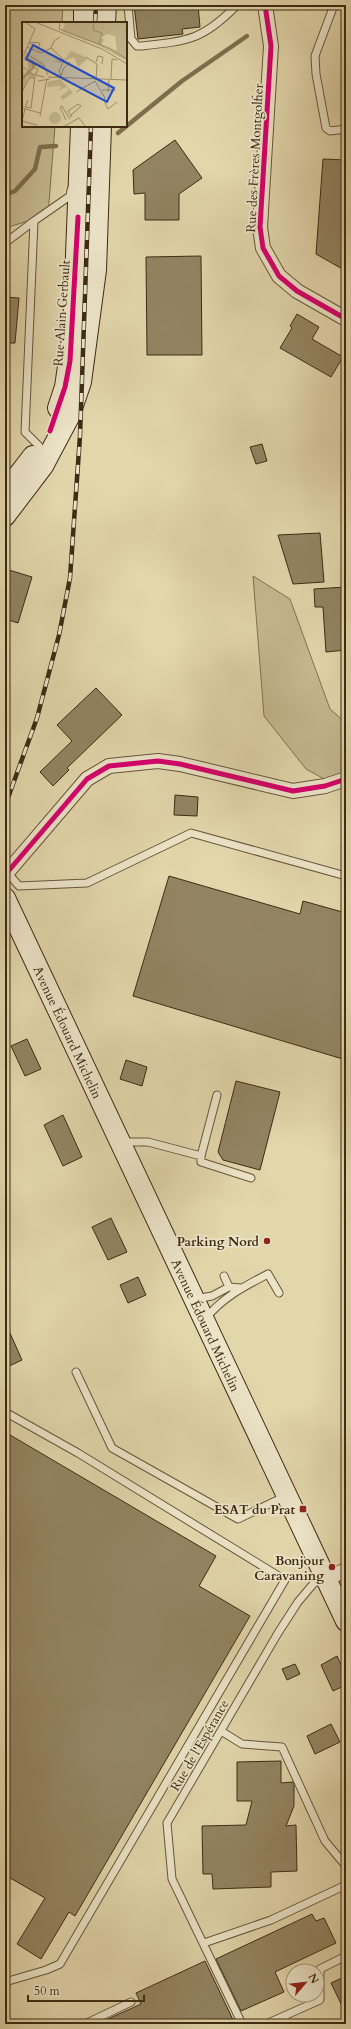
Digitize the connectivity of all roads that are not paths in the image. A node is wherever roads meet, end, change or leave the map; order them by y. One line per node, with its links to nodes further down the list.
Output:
1 (84, 5): 7 (main road)
2 (106, 5): 8 (main road)
3 (128, 5): 4 (lane)
4 (237, 5)
5 (265, 5): 15 (street, Rue des Frères Montgolfier)
6 (334, 5): 12 (lane)
7 (84, 22)
8 (105, 22)
9 (73, 127): 13 (lane)
10 (81, 127): 16 (main road, Rue Alain Gerbault)
11 (101, 127): 18 (main road, Rue Alain Gerbault)
12 (346, 129)
13 (34, 221): 14 (lane); 16 (lane)
14 (5, 243)
15 (346, 319)
16 (39, 446): 17 (main road, Rue Alain Gerbault)
17 (5, 492)
18 (5, 516)
19 (346, 779): 20 (street)
20 (6, 874): 21 (lane)
21 (346, 876)
22 (5, 898): 24 (main road, Avenue Édouard Michelin)
23 (217, 1095): 25 (lane)
24 (119, 1142): 25 (lane); 31 (main road, Avenue Édouard Michelin)
25 (201, 1156): 26 (lane)
26 (251, 1178)
27 (224, 1276): 28 (lane)
28 (229, 1287): 29 (lane); 31 (lane)
29 (241, 1288): 30 (lane); 32 (lane)
30 (279, 1293)
31 (194, 1300): 32 (main road, Avenue Édouard Michelin)
32 (204, 1320): 35 (main road, Avenue Édouard Michelin)
33 (76, 1372): 35 (lane)
34 (5, 1412): 44 (lane)
35 (286, 1495): 37 (main road, Avenue Édouard Michelin)
36 (346, 1570): 37 (street)
37 (326, 1578): 38 (main road, Avenue Édouard Michelin); 39 (lane, Rue de l'Espérance)
38 (346, 1621)
39 (221, 1731): 40 (lane); 42 (lane, Rue de l'Espérance)
40 (346, 1866)
41 (346, 1885): 42 (lane)
42 (204, 1943): 48 (lane, Rue de l'Espérance)
43 (346, 1956): 46 (lane)
44 (5, 1982)
45 (131, 2002): 47 (lane)
46 (284, 2016): 49 (lane); 50 (lane)
47 (85, 2024)
48 (242, 2024)
49 (266, 2024)
50 (288, 2024)

